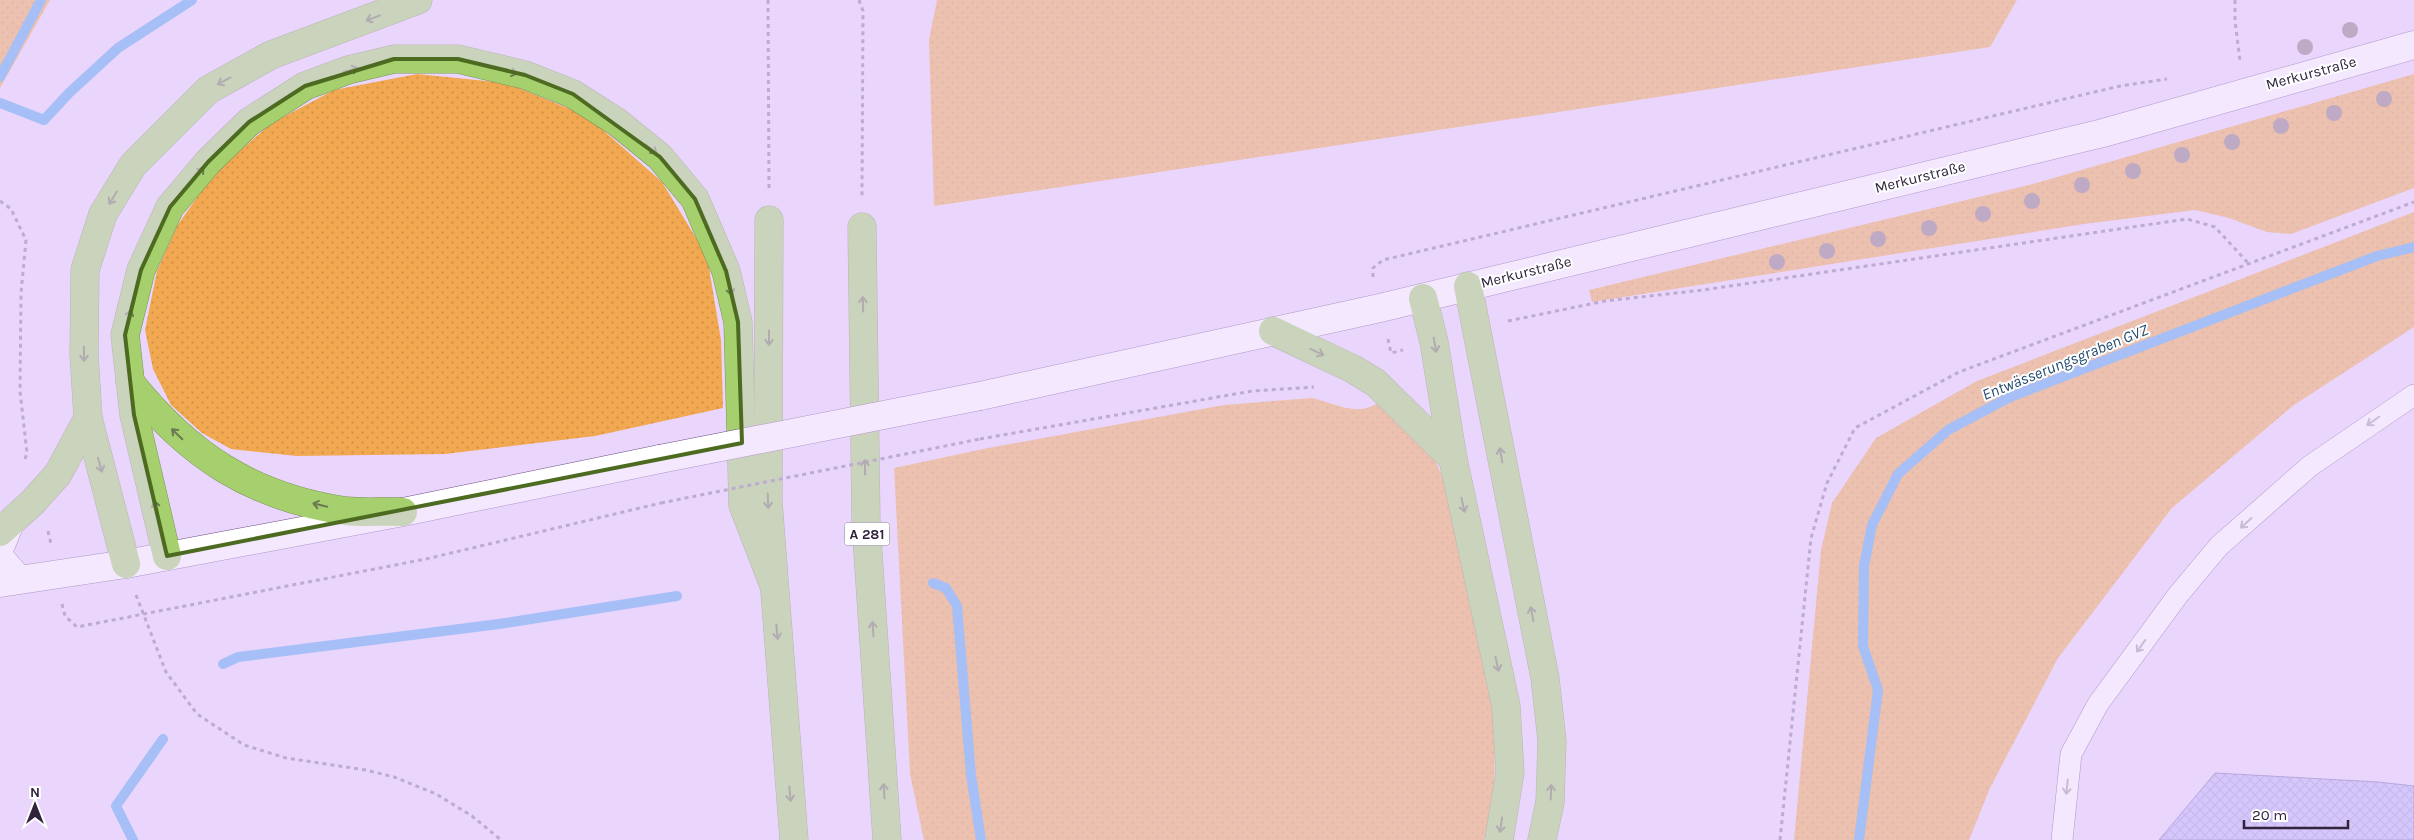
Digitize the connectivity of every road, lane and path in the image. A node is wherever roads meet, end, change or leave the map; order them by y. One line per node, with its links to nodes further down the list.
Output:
1 (418, 0): 21 (highway, one-way to 21)
2 (768, 0): 9 (path)
3 (859, 0): 10 (path)
4 (2235, 0): 6 (path)
5 (2414, 45): 6 (street, Merkurstraße)
6 (2244, 92): 12 (street, Merkurstraße)
7 (0, 200): 24 (path)
8 (2414, 202): 11 (path)
9 (769, 220): 29 (highway, one-way to 29)
10 (862, 226): 33 (highway, A 281, one-way to 10)
11 (2249, 264): 14 (path); 36 (path)
12 (1468, 286): 13 (street, Merkurstraße); 35 (highway, one-way to 12)
13 (1423, 298): 15 (street, Merkurstraße); 22 (highway, one-way to 22)
14 (1605, 302)
15 (1273, 331): 18 (highway, one-way to 18); 23 (street, Merkurstraße, bridge)
16 (1391, 353): 18 (path)
17 (130, 382): 23 (highway, one-way to 17); 25 (highway, one-way to 17); 29 (highway, one-way to 29)
18 (1376, 383): 22 (highway)
19 (1322, 390): 30 (path, bridge)
20 (2414, 395): 37 (lane, one-way to 37)
21 (88, 418): 24 (highway); 26 (highway, one-way to 26)
22 (1453, 459): 34 (highway, one-way to 34)
23 (404, 512): 25 (street, Merkurstraße)
24 (16, 518): 27 (path); 28 (lane)
25 (167, 556): 26 (street, Merkurstraße)
26 (126, 564): 27 (street, Merkurstraße); 30 (path)
27 (56, 576): 28 (street, Merkurstraße); 30 (path)
28 (12, 582)
29 (773, 583): 32 (highway, one-way to 32)
30 (143, 614): 31 (path)
31 (501, 840)
32 (794, 840)
33 (887, 840)
34 (1499, 840)
35 (1542, 840)
36 (1780, 840)
37 (2062, 840)

